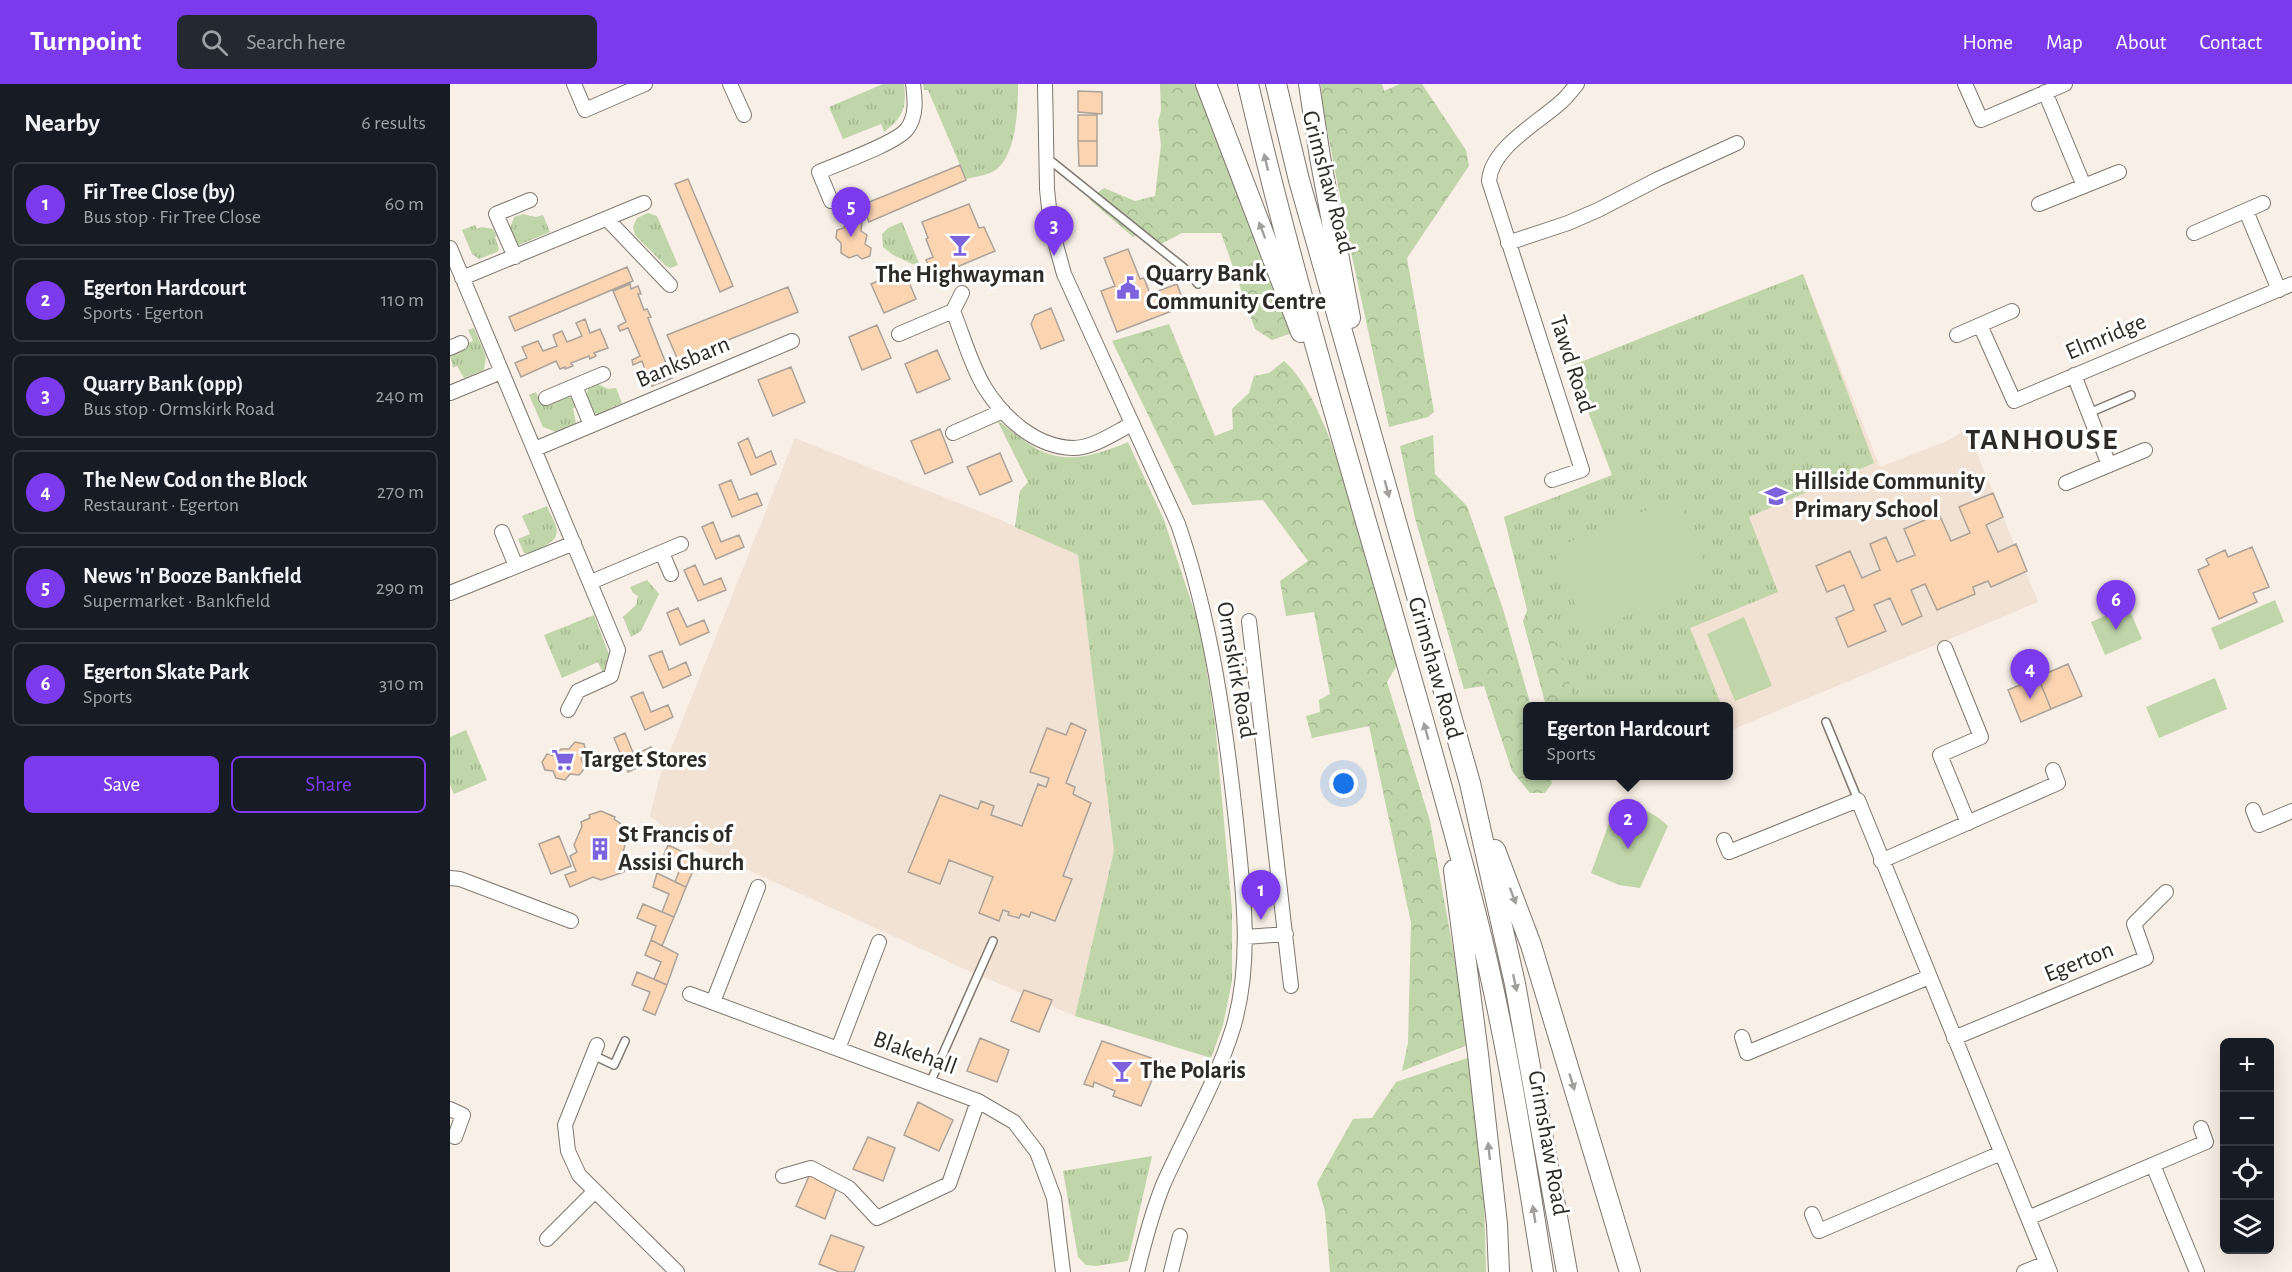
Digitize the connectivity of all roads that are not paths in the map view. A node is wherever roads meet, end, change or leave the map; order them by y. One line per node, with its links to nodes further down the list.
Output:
1 (574, 84): 2 (street)
2 (645, 84)
3 (730, 84): 14 (street)
4 (913, 84): 20 (street)
5 (1045, 84): 16 (street, Ormskirk Road)
6 (1206, 84): 54 (main road, one-way to 6)
7 (1248, 84): 54 (main road, Grimshaw Road, one-way to 7)
8 (1276, 84): 52 (main road, Grimshaw Road)
9 (1309, 84): 52 (main road)
10 (1577, 84): 27 (street, Tawd Road)
11 (1965, 84): 13 (street)
12 (2065, 84): 13 (street)
13 (2045, 92): 18 (street)
14 (744, 115)
15 (1737, 143): 27 (street)
16 (1047, 157): 31 (lane); 51 (street, Ormskirk Road)
17 (2119, 172): 18 (street)
18 (2084, 186): 23 (street)
19 (530, 200): 29 (street)
20 (831, 201)
21 (644, 203): 25 (street)
22 (2263, 203): 24 (street)
23 (2039, 204)
24 (2246, 211): 26 (street); 33 (street)
25 (607, 219): 29 (street); 32 (street)
26 (2194, 233)
27 (1508, 243): 58 (street, Tawd Road)
28 (450, 248): 30 (street)
29 (514, 257): 30 (street)
30 (462, 278): 41 (street)
31 (1198, 284)
32 (670, 285)
33 (2286, 287): 43 (street, Elmridge)
34 (962, 293): 35 (street)
35 (953, 311): 38 (street); 48 (street)
36 (2012, 311): 37 (street)
37 (1980, 325): 39 (street); 43 (street, Elmridge)
38 (899, 334)
39 (1957, 335)
40 (792, 341): 50 (street, Banksbarn)
41 (501, 372): 45 (street); 55 (street)
42 (603, 374): 44 (street, Banksbarn)
43 (2074, 375): 49 (street)
44 (575, 386): 47 (street, Banksbarn); 50 (street)
45 (450, 393)
46 (2131, 395): 49 (lane)
47 (546, 398)
48 (1003, 411): 51 (street); 53 (street)
49 (2089, 413): 57 (street)
50 (591, 424): 55 (street, Banksbarn)
51 (1132, 424): 86 (street, Ormskirk Road)
52 (1371, 432): 73 (main road, Grimshaw Road, one-way to 73)
53 (953, 433)
54 (1342, 441): 74 (main road, Grimshaw Road, one-way to 54)
55 (535, 449): 61 (street)
56 (2145, 450): 57 (street)
57 (2109, 465): 59 (street)
58 (1552, 480)
59 (2066, 483)
60 (502, 532): 64 (street)
61 (574, 543): 64 (street); 66 (street)
62 (681, 544): 63 (street)
63 (662, 553): 65 (street); 66 (street)
64 (516, 566): 67 (street)
65 (671, 574)
66 (591, 582): 70 (street)
67 (450, 593)
68 (1249, 621): 85 (street)
69 (1945, 648): 78 (street)
70 (568, 710)
71 (1826, 722): 75 (lane)
72 (2053, 770): 78 (street)
73 (1470, 783): 118 (main road, Grimshaw Road, one-way to 118); 119 (main road, one-way to 119)
74 (1442, 787): 116 (main road, one-way to 74); 117 (main road, Grimshaw Road, one-way to 74)
75 (1858, 800): 79 (street); 80 (street)
76 (2253, 810): 77 (street)
77 (2292, 811)
78 (1968, 823): 80 (street)
79 (1725, 840)
80 (1881, 861): 89 (street)
81 (450, 878): 84 (street)
82 (758, 887): 92 (street)
83 (2166, 892): 94 (street, Egerton)
84 (571, 921)
85 (1286, 934): 86 (street); 90 (street)
86 (1246, 937): 114 (street, Ormskirk Road)
87 (993, 940): 98 (lane)
88 (879, 942): 96 (street, Blakehall)
89 (1929, 977): 93 (street); 94 (street)
90 (1291, 987)
91 (690, 994): 92 (street, Blakehall)
92 (713, 1002): 96 (street, Blakehall)
93 (1742, 1037)
94 (1954, 1038): 103 (street)
95 (626, 1041): 97 (lane)
96 (838, 1049): 98 (street, Blakehall)
97 (595, 1050): 106 (street)
98 (930, 1083): 99 (street, Blakehall)
99 (978, 1101): 105 (street, Blakehall); 113 (street, Blakehall)
100 (450, 1109): 102 (street)
101 (2201, 1128): 104 (street)
102 (455, 1137)
103 (2001, 1153): 107 (street); 108 (street)
104 (2153, 1164): 108 (street); 121 (street)
105 (783, 1176)
106 (596, 1191): 110 (street); 112 (street)
107 (1812, 1214)
108 (2028, 1218): 111 (street)
109 (1180, 1236): 115 (street)
110 (547, 1239)
111 (2048, 1267): 120 (street)
112 (677, 1272)
113 (1063, 1272)
114 (1137, 1272)
115 (1171, 1272)
116 (1499, 1272)
117 (1543, 1272)
118 (1566, 1272)
119 (1630, 1272)
120 (2024, 1272)
121 (2197, 1272)

